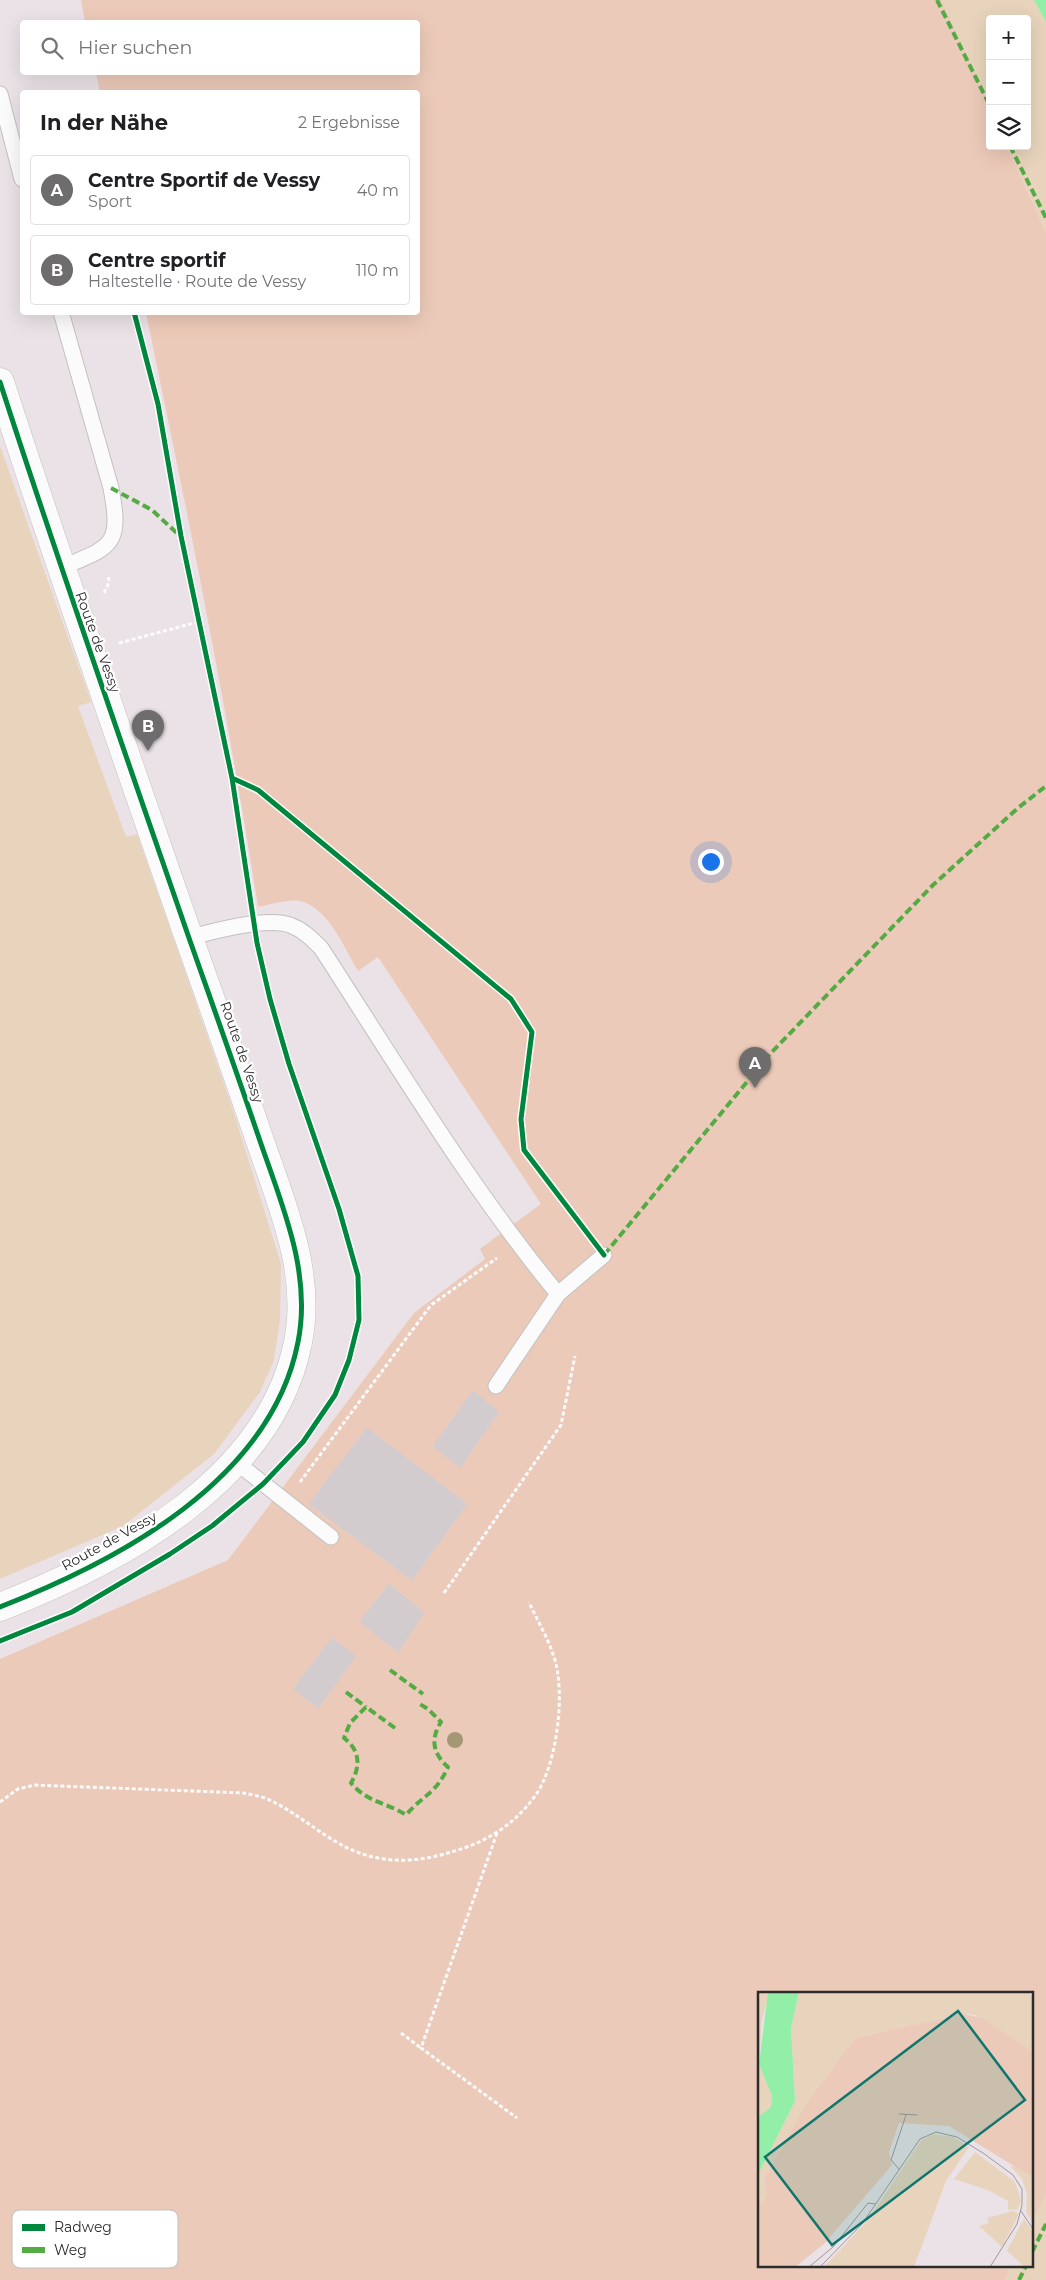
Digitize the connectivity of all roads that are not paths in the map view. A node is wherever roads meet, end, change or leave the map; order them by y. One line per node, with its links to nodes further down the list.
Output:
1 (0, 94): 2 (lane)
2 (20, 171)
3 (62, 315): 5 (lane)
4 (0, 382): 5 (street, Route de Vessy)
5 (60, 568): 6 (street, Route de Vessy)
6 (189, 938): 8 (lane); 10 (street, Route de Vessy)
7 (604, 1255): 8 (lane)
8 (558, 1294): 9 (lane)
9 (496, 1386)
10 (236, 1462): 11 (lane); 12 (street, Route de Vessy)
11 (331, 1537)
12 (0, 1606)

